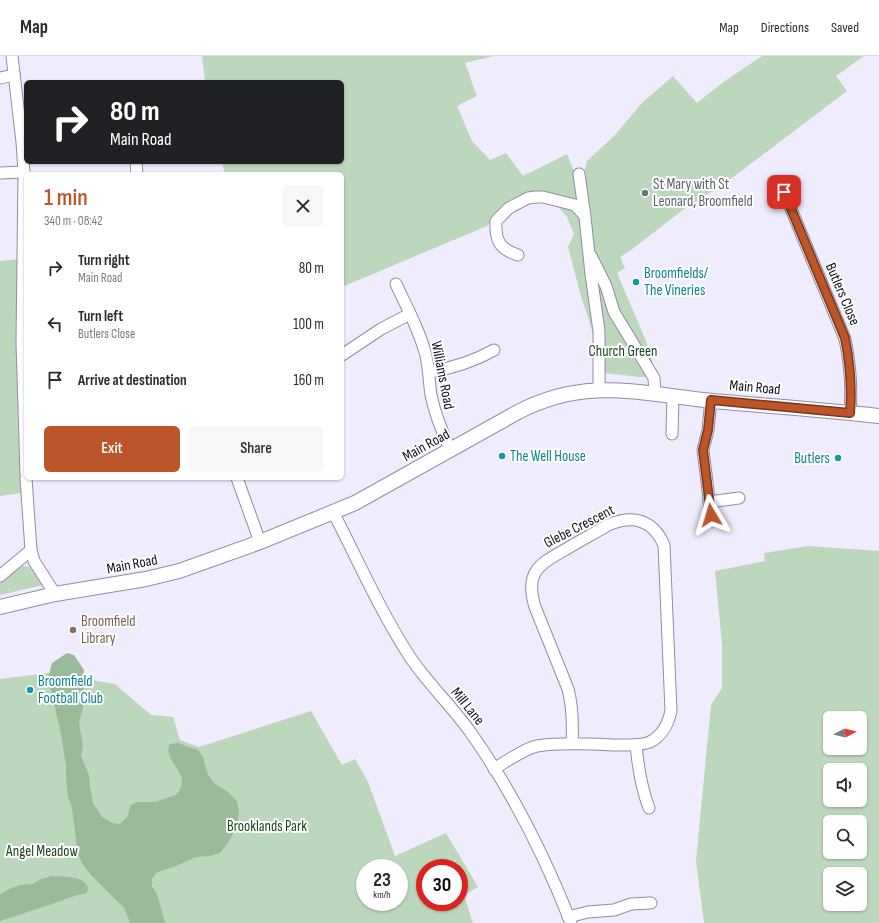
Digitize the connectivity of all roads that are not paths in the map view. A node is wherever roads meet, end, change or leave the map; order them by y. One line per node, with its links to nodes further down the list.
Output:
1 (12, 56): 2 (street)
2 (14, 75): 3 (street); 4 (street)
3 (0, 78)
4 (24, 142): 5 (street)
5 (24, 172): 6 (street); 23 (street)
6 (0, 173)
7 (579, 174): 9 (street)
8 (784, 192): 24 (street, Butlers Close)
9 (586, 217): 10 (street); 11 (street)
10 (590, 254): 13 (street); 15 (street)
11 (518, 255)
12 (396, 284): 14 (street, Williams Road)
13 (614, 312): 15 (street); 20 (street)
14 (410, 314): 17 (street); 18 (street, Williams Road)
15 (600, 343): 19 (street)
16 (494, 350): 18 (street)
17 (344, 354)
18 (429, 372): 27 (street, Williams Road)
19 (599, 390): 20 (main road, Main Road); 27 (main road, Main Road)
20 (655, 393): 21 (main road, Main Road)
21 (673, 396): 22 (main road, Main Road); 26 (street)
22 (711, 400): 24 (main road, Main Road); 31 (street)
23 (24, 408)
24 (850, 413): 25 (main road, Main Road)
25 (879, 416)
26 (672, 434)
27 (451, 450): 32 (main road, Main Road)
28 (26, 480): 35 (street)
29 (238, 480): 34 (street)
30 (739, 498): 31 (street)
31 (709, 502): 33 (street)
32 (333, 512): 34 (main road, Main Road); 41 (street, Mill Lane)
33 (711, 515)
34 (260, 542): 37 (main road, Main Road)
35 (31, 550): 36 (street); 37 (street)
36 (0, 576)
37 (55, 594): 38 (main road, Main Road)
38 (0, 607)
39 (572, 744): 40 (street, Glebe Crescent); 40 (street, Glebe Crescent); 41 (street, Glebe Crescent)
40 (636, 745): 42 (street)
41 (494, 769): 44 (street, Mill Lane)
42 (649, 808)
43 (651, 903): 44 (street)
44 (570, 920)

